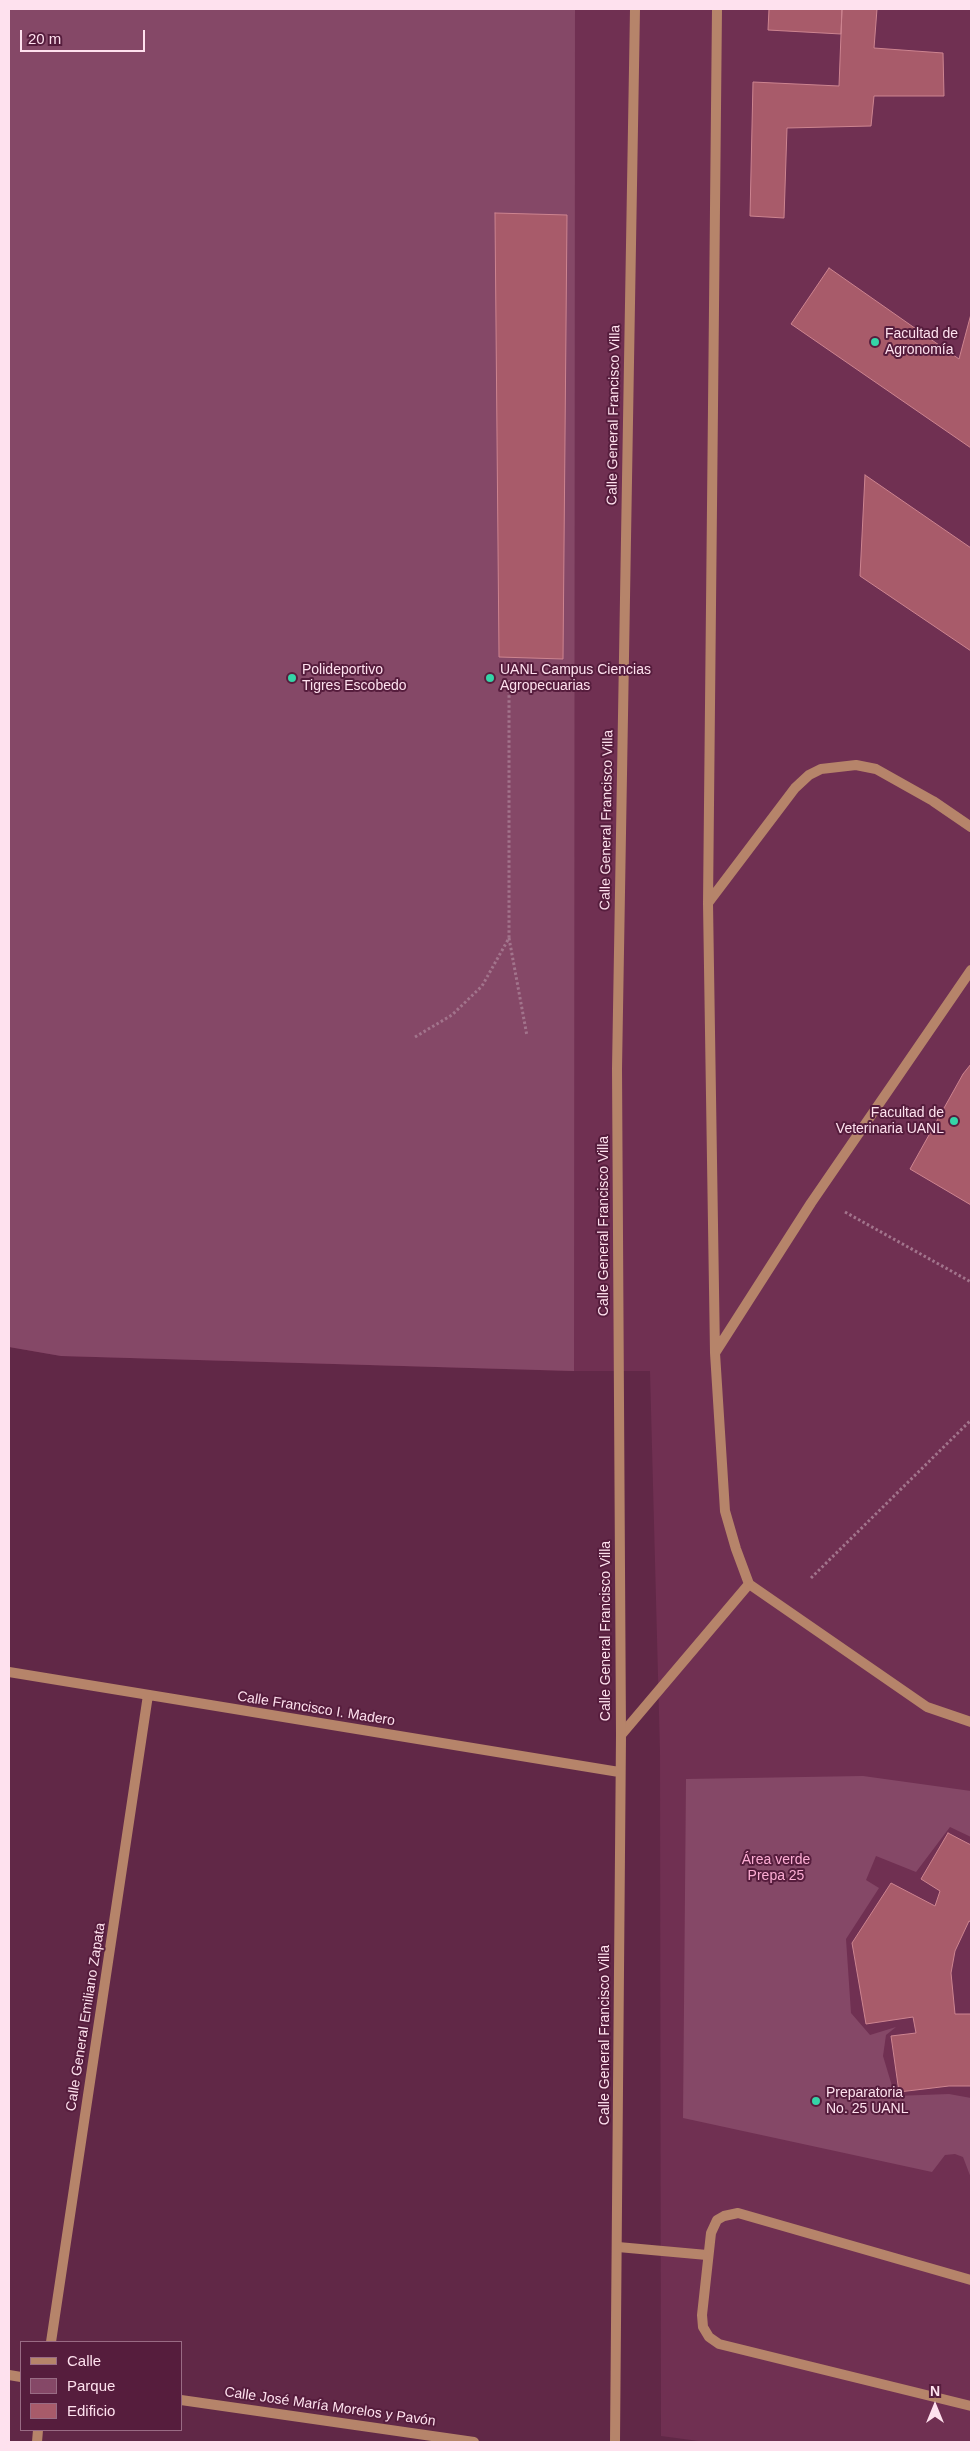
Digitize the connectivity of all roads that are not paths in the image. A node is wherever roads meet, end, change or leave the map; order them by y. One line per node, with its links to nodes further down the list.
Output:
1 (635, 9): 11 (street, Calle General Francisco Villa)
2 (717, 9): 4 (street)
3 (971, 827): 4 (street)
4 (708, 903): 6 (street)
5 (971, 970): 6 (street)
6 (715, 1353): 7 (street)
7 (749, 1584): 10 (street); 11 (street)
8 (9, 1672): 9 (street, Calle Francisco I. Madero)
9 (148, 1695): 12 (street, Calle Francisco I. Madero); 16 (street, Calle General Emiliano Zapata)
10 (971, 1722)
11 (621, 1735): 12 (street, Calle General Francisco Villa)
12 (620, 1772): 13 (street, Calle General Francisco Villa)
13 (618, 2247): 14 (street); 20 (street, Calle General Francisco Villa)
14 (707, 2255): 15 (street); 18 (street)
15 (971, 2280)
16 (51, 2341)
17 (182, 2400): 19 (street, Calle José María Morelos y Pavón)
18 (971, 2406)
19 (474, 2442)
20 (615, 2442)

